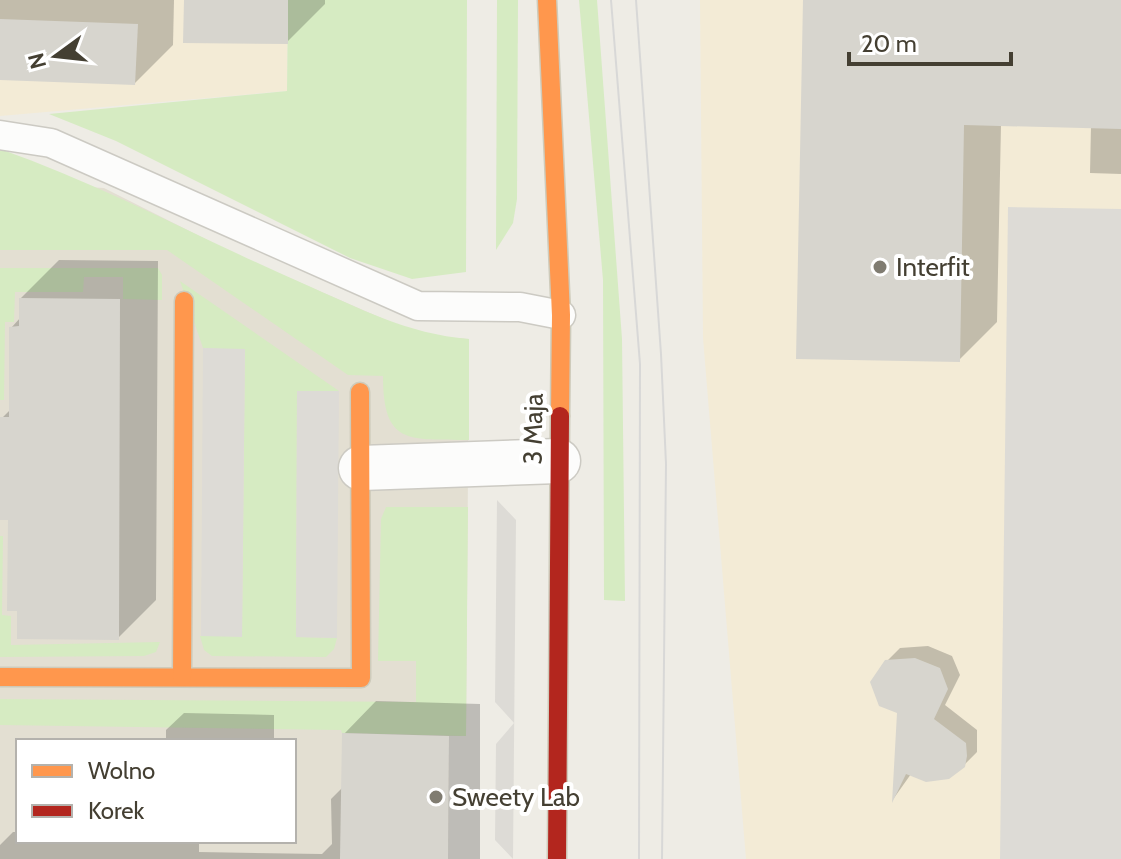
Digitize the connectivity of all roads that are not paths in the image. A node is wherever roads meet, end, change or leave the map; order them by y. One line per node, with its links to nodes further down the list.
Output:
1 (547, 0): 4 (street, 3 Maja)
2 (0, 135): 4 (lane)
3 (184, 301): 9 (street)
4 (561, 315): 6 (street, 3 Maja)
5 (360, 392): 7 (street)
6 (558, 461): 7 (street); 10 (street, 3 Maja)
7 (361, 468): 9 (street)
8 (0, 677): 9 (street)
9 (182, 677)
10 (557, 859)

